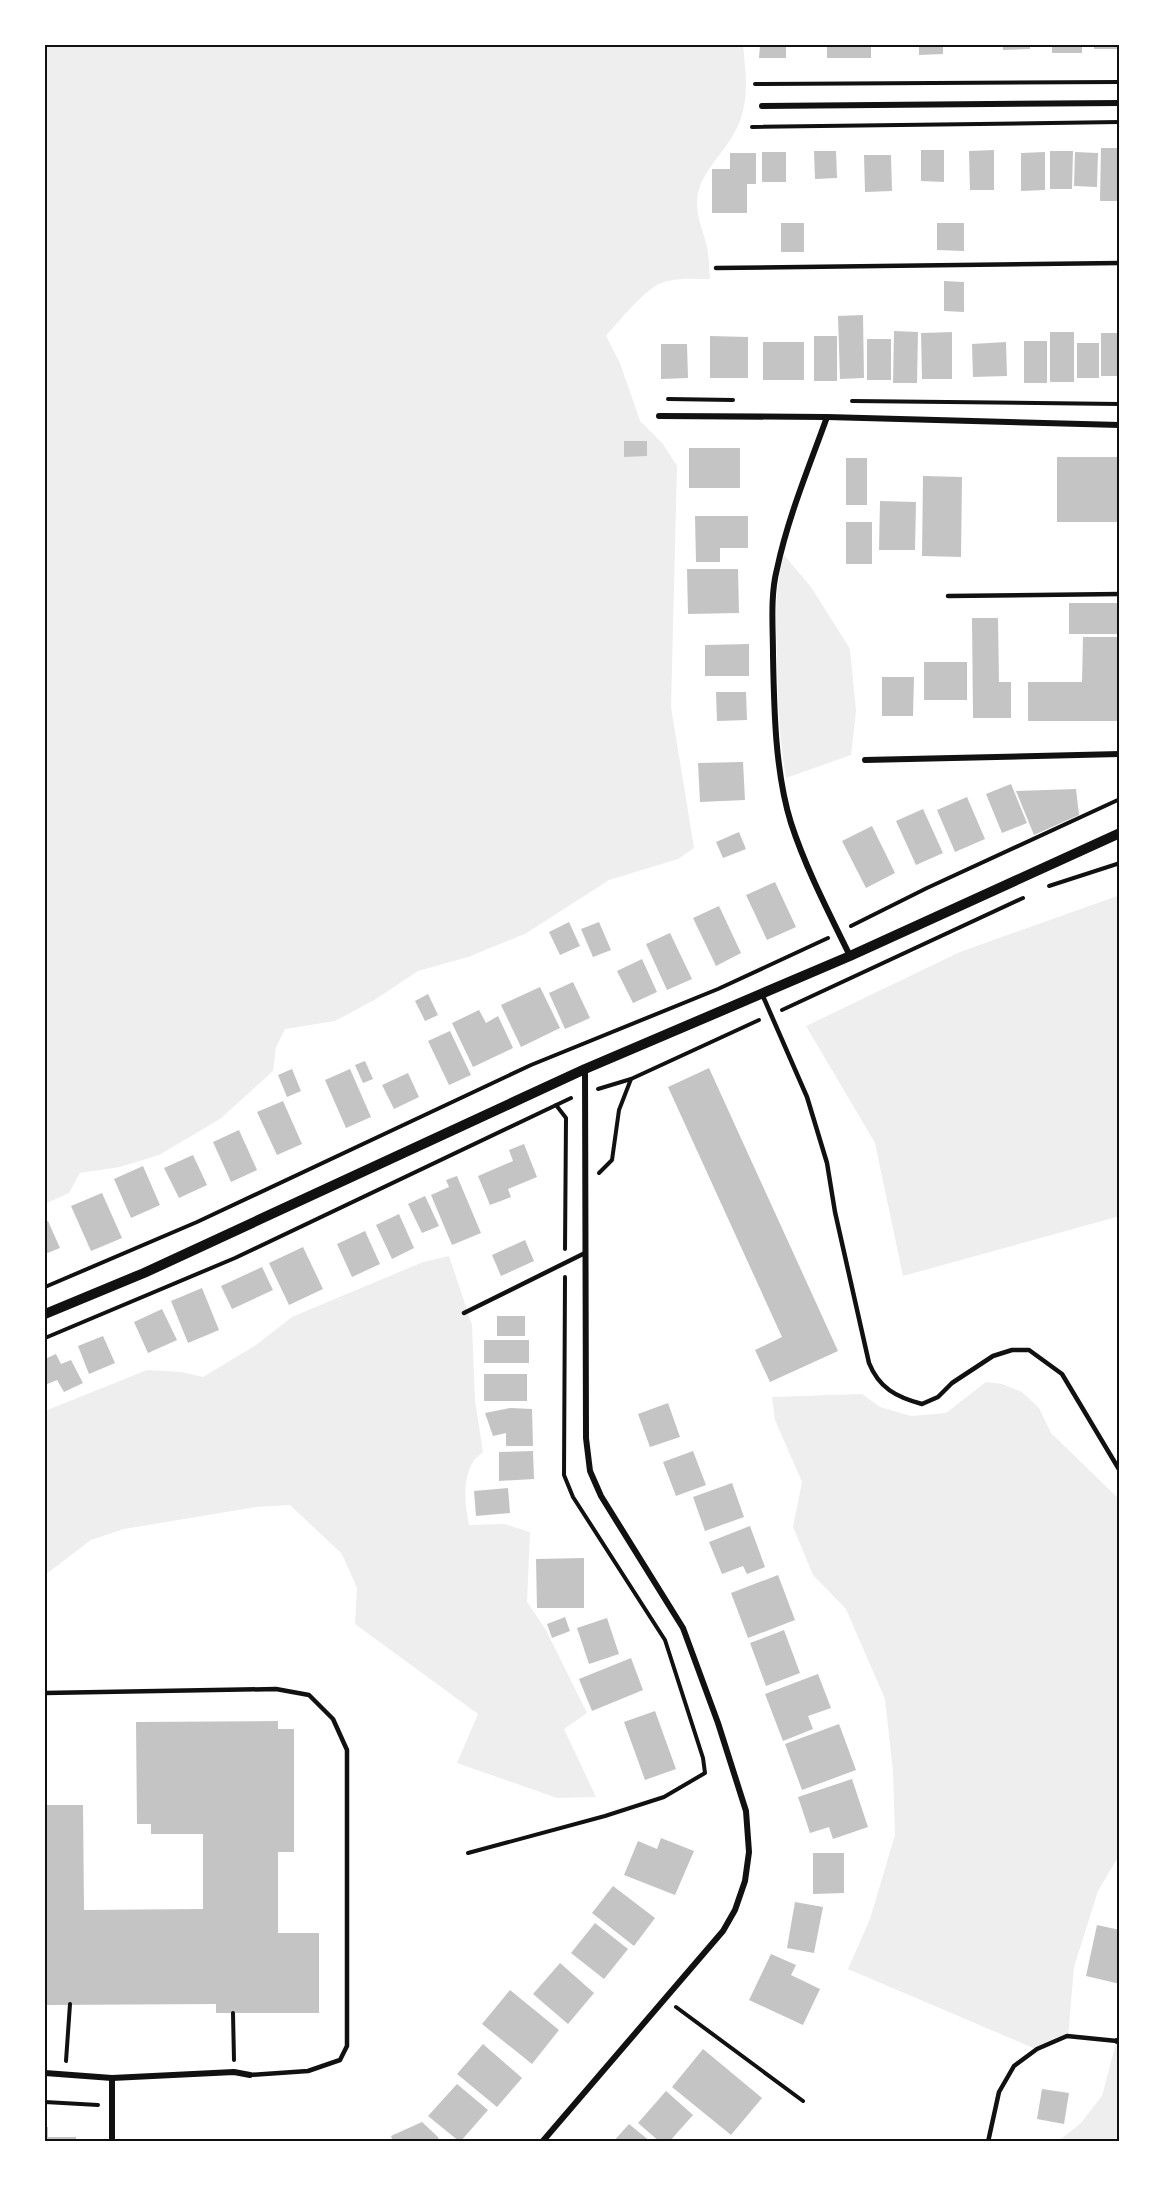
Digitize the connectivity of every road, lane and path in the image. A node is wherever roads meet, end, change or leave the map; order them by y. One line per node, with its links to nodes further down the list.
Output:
1 (1120, 82): 2 (path)
2 (755, 84)
3 (1120, 103): 4 (street)
4 (762, 106)
5 (1120, 122): 6 (path)
6 (752, 127)
7 (1120, 263): 8 (lane)
8 (716, 268)
9 (668, 399): 10 (path)
10 (739, 400)
11 (846, 401): 12 (path)
12 (1120, 404)
13 (659, 416): 14 (street)
14 (827, 417): 15 (street); 22 (street)
15 (1120, 425)
16 (1120, 594): 17 (lane)
17 (948, 596)
18 (1120, 754): 19 (street)
19 (865, 760)
20 (1120, 799): 22 (path)
21 (1120, 833): 23 (street)
22 (839, 932): 23 (street); 31 (path)
23 (850, 956): 24 (street)
24 (762, 994): 25 (street); 34 (lane)
25 (585, 1069): 28 (street); 33 (street)
26 (631, 1079): 28 (path)
27 (556, 1105): 30 (path)
28 (585, 1187): 29 (street)
29 (585, 1252): 30 (lane); 37 (street)
30 (565, 1262): 32 (lane); 36 (path)
31 (45, 1287)
32 (464, 1313)
33 (45, 1314)
34 (1120, 1471)
35 (45, 1693): 44 (lane)
36 (468, 1853)
37 (664, 1999): 46 (path); 50 (street)
38 (70, 2004): 43 (path)
39 (233, 2013): 41 (path)
40 (1118, 2042): 51 (lane)
41 (234, 2072): 44 (street); 45 (street)
42 (45, 2073): 43 (street)
43 (65, 2074): 45 (street)
44 (250, 2076)
45 (112, 2078): 48 (street)
46 (803, 2101)
47 (45, 2102): 48 (path)
48 (112, 2105): 49 (street)
49 (112, 2142)
50 (542, 2142)
51 (988, 2142)

